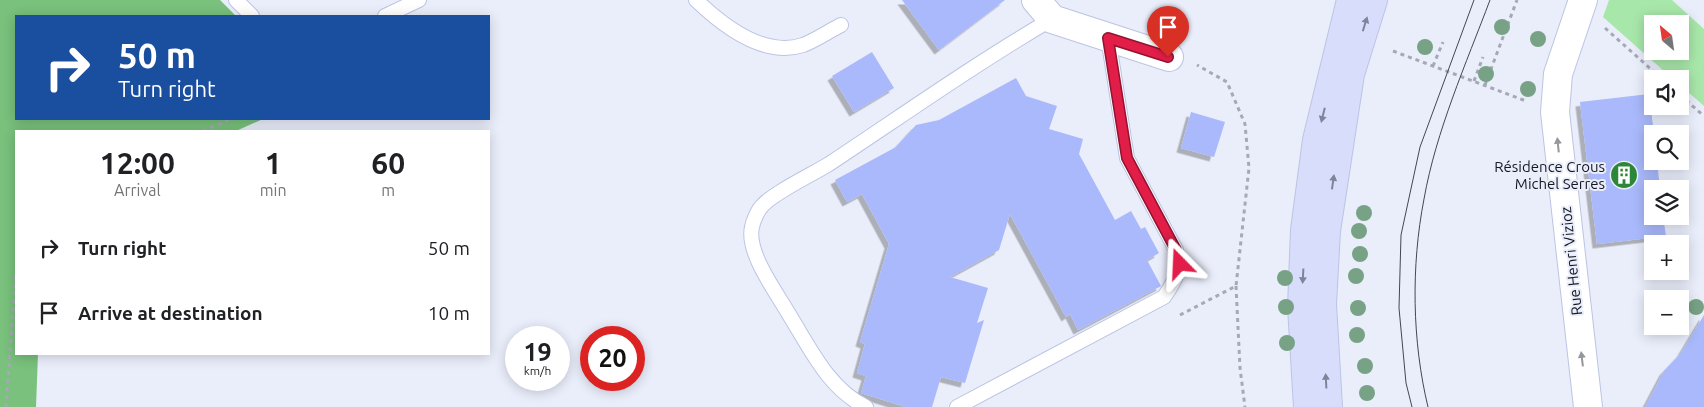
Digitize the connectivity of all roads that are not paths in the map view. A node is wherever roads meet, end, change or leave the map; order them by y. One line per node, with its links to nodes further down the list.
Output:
1 (236, 0): 8 (lane)
2 (419, 0): 9 (lane)
3 (696, 0): 10 (lane)
4 (1351, 0): 15 (main road, one-way to 15)
5 (1373, 0): 16 (main road, one-way to 5)
6 (1582, 3): 17 (street, Rue Henri Vizioz, one-way to 6)
7 (1044, 9): 11 (street); 13 (lane)
8 (251, 15)
9 (387, 15)
10 (841, 25)
11 (1108, 38): 12 (street); 14 (lane)
12 (1168, 57)
13 (866, 407)
14 (957, 407)
15 (1308, 407)
16 (1328, 407)
17 (1588, 407)

